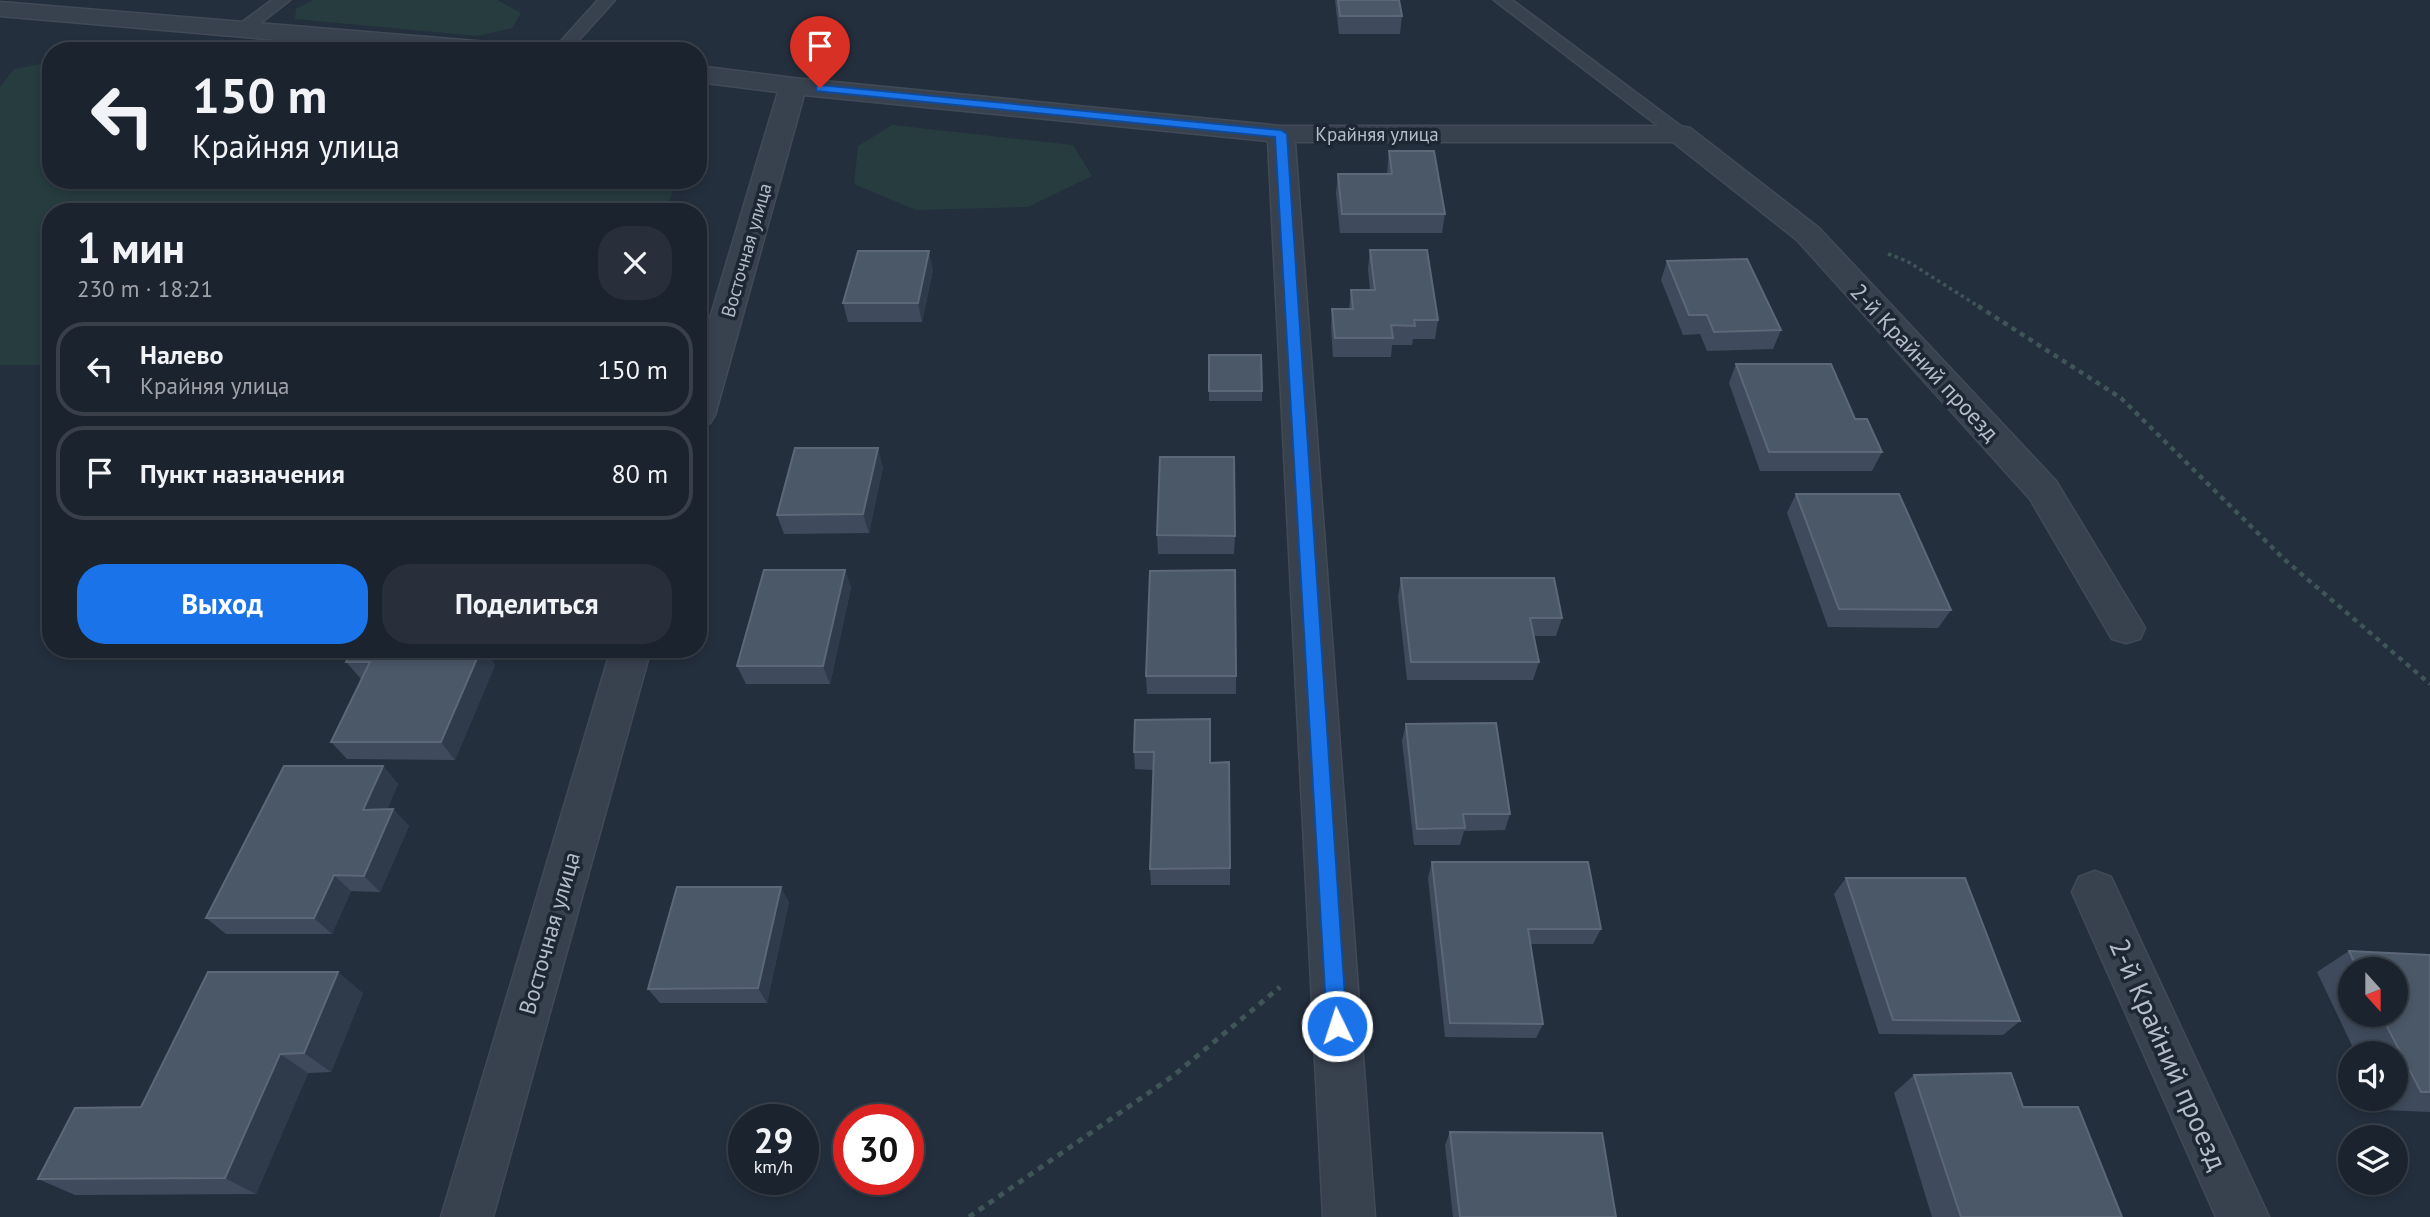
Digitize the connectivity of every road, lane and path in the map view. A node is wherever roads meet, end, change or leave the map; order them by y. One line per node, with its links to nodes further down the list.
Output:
1 (282, 0): 5 (lane)
2 (607, 0): 7 (lane)
3 (1502, 0): 11 (lane)
4 (0, 9): 5 (street)
5 (243, 29): 6 (street)
6 (395, 42)
7 (568, 42)
8 (707, 75): 9 (street, Крайняя улица)
9 (793, 86): 10 (street, Крайняя улица); 13 (street, Восточная улица)
10 (1281, 134): 11 (street, Крайняя улица); 18 (street)
11 (1680, 134): 14 (street, 2-й Крайний проезд)
12 (1883, 252): 16 (path)
13 (707, 384)
14 (2126, 628)
15 (628, 658): 19 (street, Восточная улица)
16 (2430, 684)
17 (2095, 892): 22 (street, 2-й Крайний проезд)
18 (1332, 944): 20 (path); 21 (street)
19 (467, 1217)
20 (969, 1217)
21 (1349, 1217)
22 (2243, 1217)

